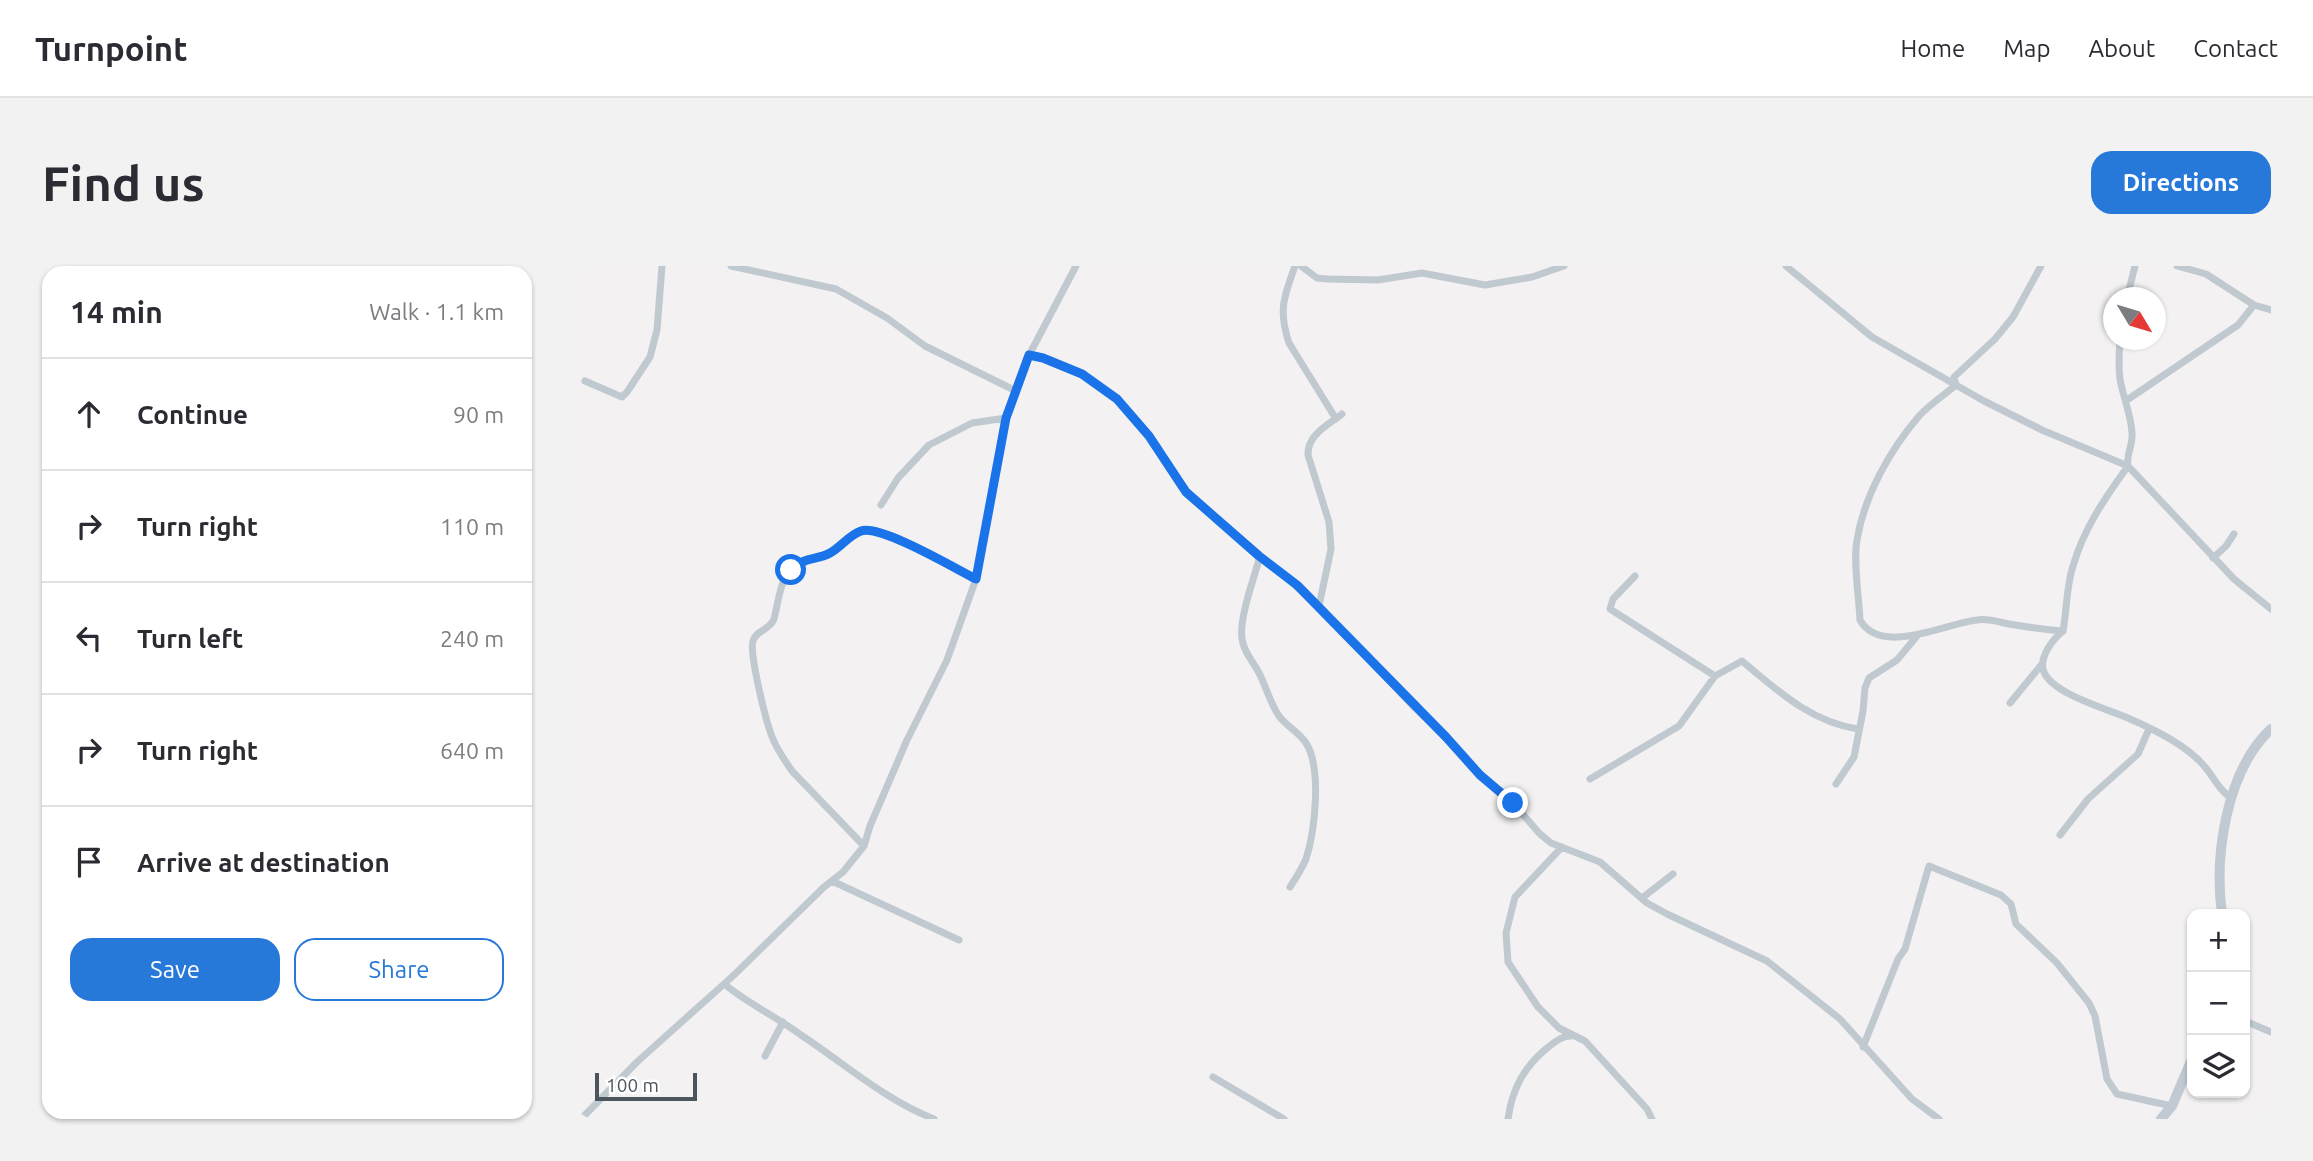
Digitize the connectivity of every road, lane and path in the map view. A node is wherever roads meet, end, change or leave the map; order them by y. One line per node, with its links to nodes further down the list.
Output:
1 (662, 266): 17 (street)
2 (732, 266): 19 (street)
3 (1076, 266): 16 (street)
4 (1295, 266): 29 (street)
5 (1301, 266): 6 (street)
6 (1564, 266)
7 (1786, 266): 18 (street)
8 (2041, 266): 18 (street)
9 (2135, 266): 12 (street)
10 (2177, 266): 11 (street)
11 (2195, 268): 13 (street)
12 (2130, 287)
13 (2254, 305): 14 (street); 20 (street)
14 (2271, 310)
15 (2120, 350): 20 (street)
16 (1029, 355): 19 (street); 25 (street)
17 (586, 382)
18 (1956, 385): 22 (street); 32 (street)
19 (1016, 391): 21 (street)
20 (2127, 400): 22 (street)
21 (1006, 418): 23 (street); 28 (street)
22 (2128, 466): 26 (street); 31 (street)
23 (881, 505)
24 (2234, 534): 26 (street)
25 (1259, 556): 29 (street); 47 (street)
26 (2213, 558): 30 (street)
27 (1635, 576): 34 (street)
28 (976, 579): 43 (street); 43 (street)
29 (1319, 606): 44 (street)
30 (2271, 609)
31 (2063, 631): 32 (street); 33 (street)
32 (1917, 636): 36 (street)
33 (2042, 664): 35 (street); 37 (street)
34 (1715, 676): 36 (street); 39 (street)
35 (2010, 703)
36 (1858, 729): 40 (street)
37 (2149, 729): 41 (street); 42 (street)
38 (2271, 729): 41 (street)
39 (1590, 779)
40 (1836, 784)
41 (2232, 799): 49 (street)
42 (2060, 835)
43 (864, 846): 46 (street)
44 (1562, 847): 48 (street); 56 (street)
45 (1673, 873): 48 (street)
46 (832, 881): 50 (street); 51 (street)
47 (1290, 887)
48 (1642, 898): 60 (street)
49 (2222, 909)
50 (960, 940)
51 (734, 975): 52 (street); 53 (street)
52 (729, 987): 53 (street); 54 (street)
53 (714, 991): 65 (street)
54 (783, 1022): 61 (street); 66 (street)
55 (2250, 1023): 57 (street)
56 (1559, 1028): 58 (street); 59 (street)
57 (2271, 1032)
58 (1565, 1036): 59 (street); 68 (street)
59 (1576, 1036): 69 (street)
60 (1863, 1047): 64 (street); 70 (street)
61 (765, 1056)
62 (2187, 1071): 64 (street)
63 (1213, 1077): 67 (street)
64 (2172, 1106): 71 (street)
65 (581, 1119)
66 (934, 1119)
67 (1284, 1119)
68 (1508, 1119)
69 (1652, 1119)
70 (1939, 1119)
71 (2161, 1119)

